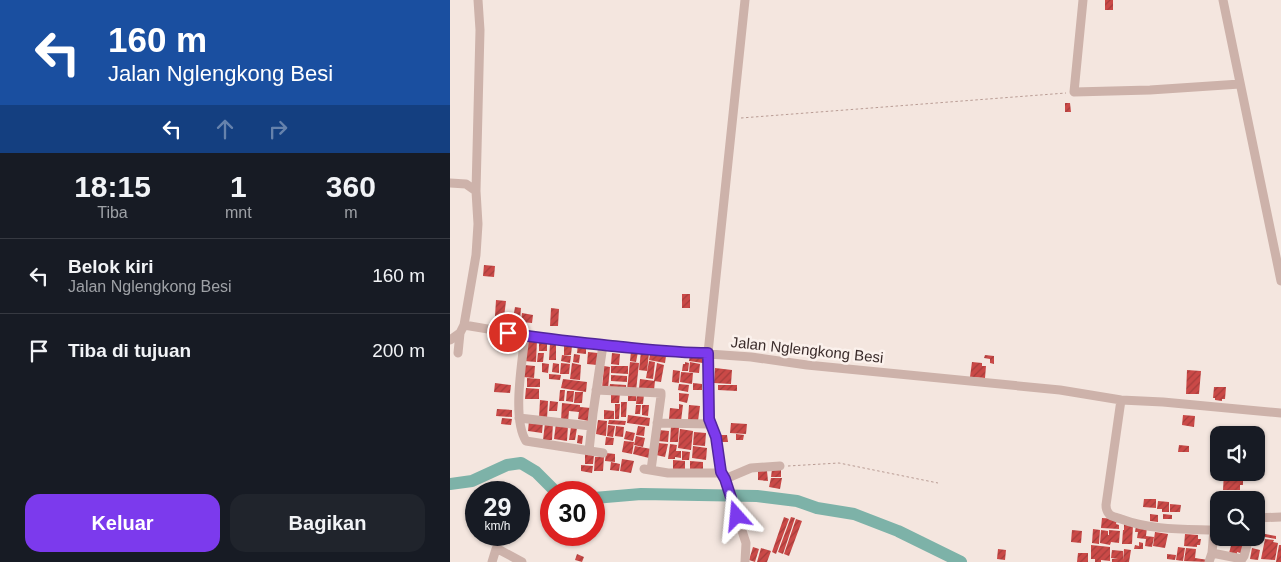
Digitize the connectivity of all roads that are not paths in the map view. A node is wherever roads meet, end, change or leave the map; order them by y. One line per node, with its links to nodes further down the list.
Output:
1 (478, 0): 6 (street)
2 (745, 0): 17 (street)
3 (1083, 0): 5 (street)
4 (1223, 0): 5 (street)
5 (1240, 84): 10 (street)
6 (476, 176): 8 (street); 9 (street)
7 (450, 183): 8 (street)
8 (466, 184): 9 (street)
9 (476, 191): 12 (street)
10 (1277, 240): 11 (street)
11 (1281, 281)
12 (462, 329): 13 (street, Jalan Nglengkong Besi); 14 (street); 16 (street)
13 (525, 336): 15 (street, Jalan Nglengkong Besi); 21 (street)
14 (450, 340)
15 (603, 345): 17 (street, Jalan Nglengkong Besi); 18 (street)
16 (458, 353)
17 (708, 353): 19 (street, Jalan Nglengkong Besi); 23 (street)
18 (596, 390): 22 (street); 24 (street)
19 (1120, 400): 20 (street, Jalan Nglengkong Besi); 31 (street)
20 (1281, 413)
21 (519, 418): 24 (street); 25 (street)
22 (657, 423): 23 (street); 28 (street)
23 (710, 424): 28 (street)
24 (591, 426): 25 (street)
25 (588, 451): 26 (street)
26 (604, 453)
27 (780, 466): 28 (street)
28 (723, 476): 37 (street)
29 (1281, 517): 30 (street)
30 (1265, 518)
31 (1210, 530)
32 (1213, 546): 34 (street)
33 (1247, 546): 34 (street)
34 (1212, 552): 38 (street)
35 (492, 562): 36 (street)
36 (522, 562)
37 (745, 562)
38 (1209, 562)

